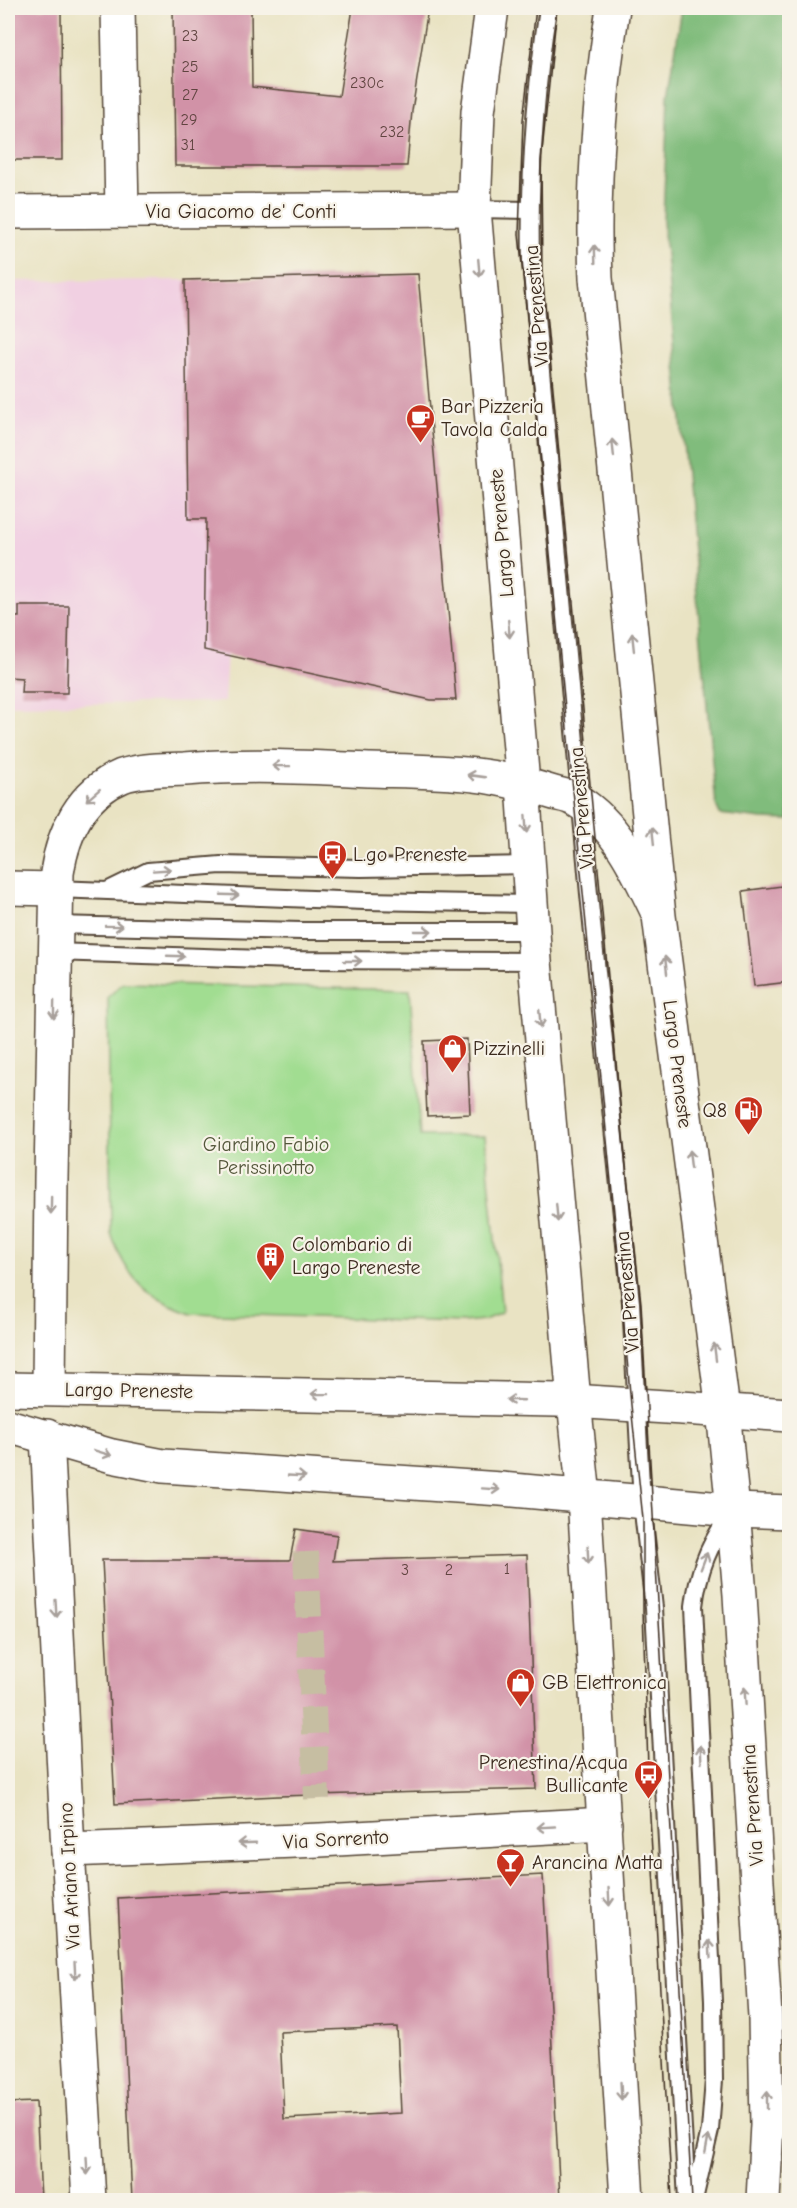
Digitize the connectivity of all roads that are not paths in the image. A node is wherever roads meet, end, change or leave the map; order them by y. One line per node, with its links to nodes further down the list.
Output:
1 (118, 8): 7 (main road)
2 (492, 8): 5 (main road)
3 (548, 8): 6 (lane, Via Prenestina)
4 (613, 8): 15 (main road, one-way to 4)
5 (474, 209): 6 (lane); 7 (main road, Via Giacomo de' Conti); 9 (main road, Largo Preneste, one-way to 9)
6 (530, 210): 10 (lane, Via Prenestina)
7 (122, 211): 8 (main road, Via Giacomo de' Conti)
8 (8, 213)
9 (523, 784): 10 (main road, Largo Preneste); 11 (main road, Largo Preneste, one-way to 11); 13 (main road, Largo Preneste, one-way to 13)
10 (581, 803): 15 (main road, Largo Preneste); 21 (lane, Via Prenestina)
11 (529, 865): 14 (lane, one-way to 11); 16 (main road, Largo Preneste)
12 (8, 888): 13 (main road)
13 (56, 889): 14 (lane); 17 (main road, Largo Preneste)
14 (108, 891): 16 (lane, one-way to 16)
15 (659, 916): 22 (main road, Largo Preneste, one-way to 15)
16 (533, 932): 17 (lane, one-way to 16); 17 (lane, one-way to 16); 20 (main road, Largo Preneste, one-way to 20)
17 (55, 938): 19 (main road, Largo Preneste, one-way to 19)
18 (8, 1389): 19 (main road)
19 (49, 1389): 20 (main road, Largo Preneste, one-way to 19)
20 (574, 1401): 21 (main road, Largo Preneste); 26 (main road, Largo Preneste)
21 (633, 1405): 22 (main road, Largo Preneste); 27 (lane, Via Prenestina)
22 (723, 1410): 23 (main road, Largo Preneste); 28 (main road, Via Prenestina)
23 (789, 1415)
24 (8, 1426): 25 (main road)
25 (47, 1436): 26 (main road, one-way to 26); 31 (main road, Via Ariano Irpino, one-way to 31)
26 (584, 1497): 27 (main road); 30 (main road, one-way to 30)
27 (642, 1503): 28 (main road); 34 (lane, Via Prenestina)
28 (733, 1510): 29 (main road); 35 (lane, one-way to 28); 36 (main road, Via Prenestina, one-way to 28)
29 (789, 1512)
30 (604, 1824): 31 (main road, Via Sorrento, one-way to 31); 33 (main road, one-way to 33)
31 (68, 1850): 32 (main road, Via Ariano Irpino, one-way to 32)
32 (89, 2200)
33 (627, 2200)
34 (687, 2200)
35 (694, 2200)
36 (763, 2200)

